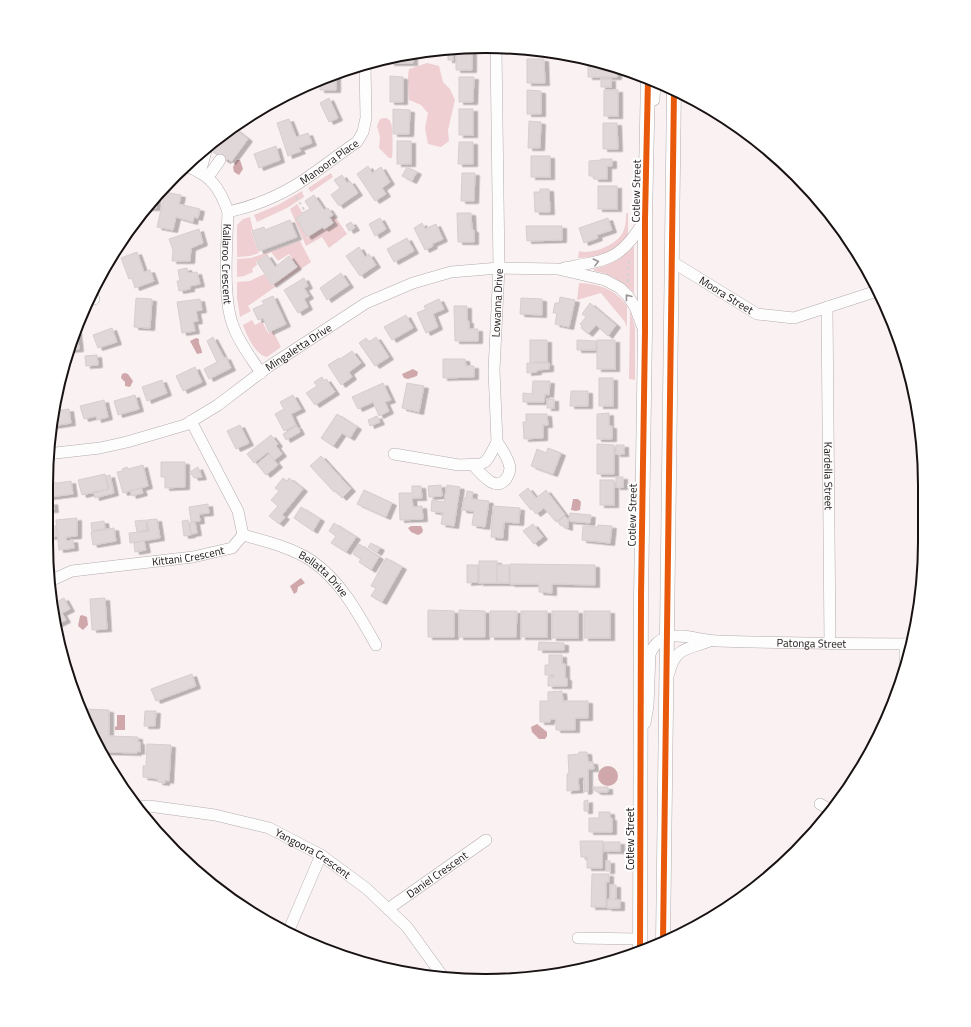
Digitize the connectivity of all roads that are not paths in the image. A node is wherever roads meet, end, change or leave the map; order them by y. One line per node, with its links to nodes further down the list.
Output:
1 (496, 53): 16 (street, Lowanna Drive)
2 (365, 71): 13 (street, Manoora Place)
3 (648, 85): 8 (main road, Cotlew Street)
4 (655, 88): 8 (street)
5 (674, 97): 7 (main road)
6 (679, 99): 7 (street)
7 (674, 108): 15 (main road)
8 (647, 151): 14 (main road, Cotlew Street)
9 (206, 155): 12 (street)
10 (220, 160): 12 (street)
11 (191, 169): 12 (street, Kallaroo Crescent)
12 (204, 175): 13 (street, Kallaroo Crescent)
13 (228, 212): 21 (street, Kallaroo Crescent)
14 (645, 219): 17 (street, Mingaletta Drive, one-way to 14); 20 (main road, Cotlew Street)
15 (671, 261): 19 (street, Moora Street); 29 (main road)
16 (499, 268): 17 (street, Mingaletta Drive); 21 (street, Mingaletta Drive); 23 (street, Lowanna Drive)
17 (558, 269): 20 (street, Mingaletta Drive, one-way to 17)
18 (872, 292): 19 (street, Moora Street)
19 (827, 307): 31 (street, Kardella Street)
20 (645, 332): 35 (main road, Cotlew Street)
21 (261, 373): 22 (street, Mingaletta Drive)
22 (191, 421): 24 (street, Mingaletta Drive); 27 (street)
23 (497, 442): 26 (street); 26 (street)
24 (54, 453)
25 (394, 454): 26 (street)
26 (473, 464)
27 (243, 535): 28 (street, Kittani Crescent); 33 (street, Bellatta Drive)
28 (55, 579)
29 (667, 638): 30 (street, Patonga Street); 34 (main road); 35 (street)
30 (711, 641): 31 (street, Patonga Street); 34 (street, Patonga Street)
31 (830, 644): 32 (street, Patonga Street)
32 (905, 644)
33 (376, 645)
34 (666, 684): 43 (main road)
35 (641, 746): 45 (main road, Cotlew Street)
36 (820, 804): 38 (street)
37 (143, 807): 40 (street, Yangoora Crescent)
38 (827, 808)
39 (486, 840): 41 (street, Daniel Crescent)
40 (321, 855): 41 (street, Yangoora Crescent); 42 (street)
41 (388, 908): 46 (street, Yangoora Crescent)
42 (290, 927)
43 (663, 935)
44 (578, 938): 45 (street)
45 (640, 945)
46 (439, 971)

